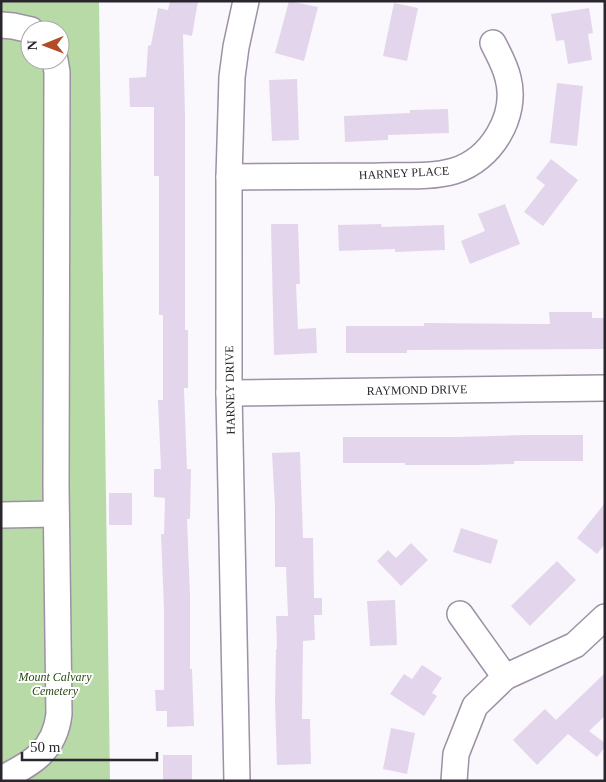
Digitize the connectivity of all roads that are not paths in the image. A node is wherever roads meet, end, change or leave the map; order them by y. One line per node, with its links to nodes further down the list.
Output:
1 (246, 1): 6 (street, HARNEY DRIVE)
2 (1, 25): 3 (street)
3 (20, 28)
4 (493, 43): 6 (street, HARNEY PLACE)
5 (57, 70): 9 (street)
6 (229, 177): 8 (street, HARNEY DRIVE)
7 (605, 388): 8 (street, RAYMOND DRIVE)
8 (229, 393): 15 (street, HARNEY DRIVE)
9 (56, 514): 10 (street); 14 (street)
10 (1, 515)
11 (460, 614): 13 (street)
12 (605, 617): 13 (street)
13 (505, 677): 16 (street)
14 (1, 780)
15 (237, 781)
16 (454, 781)

